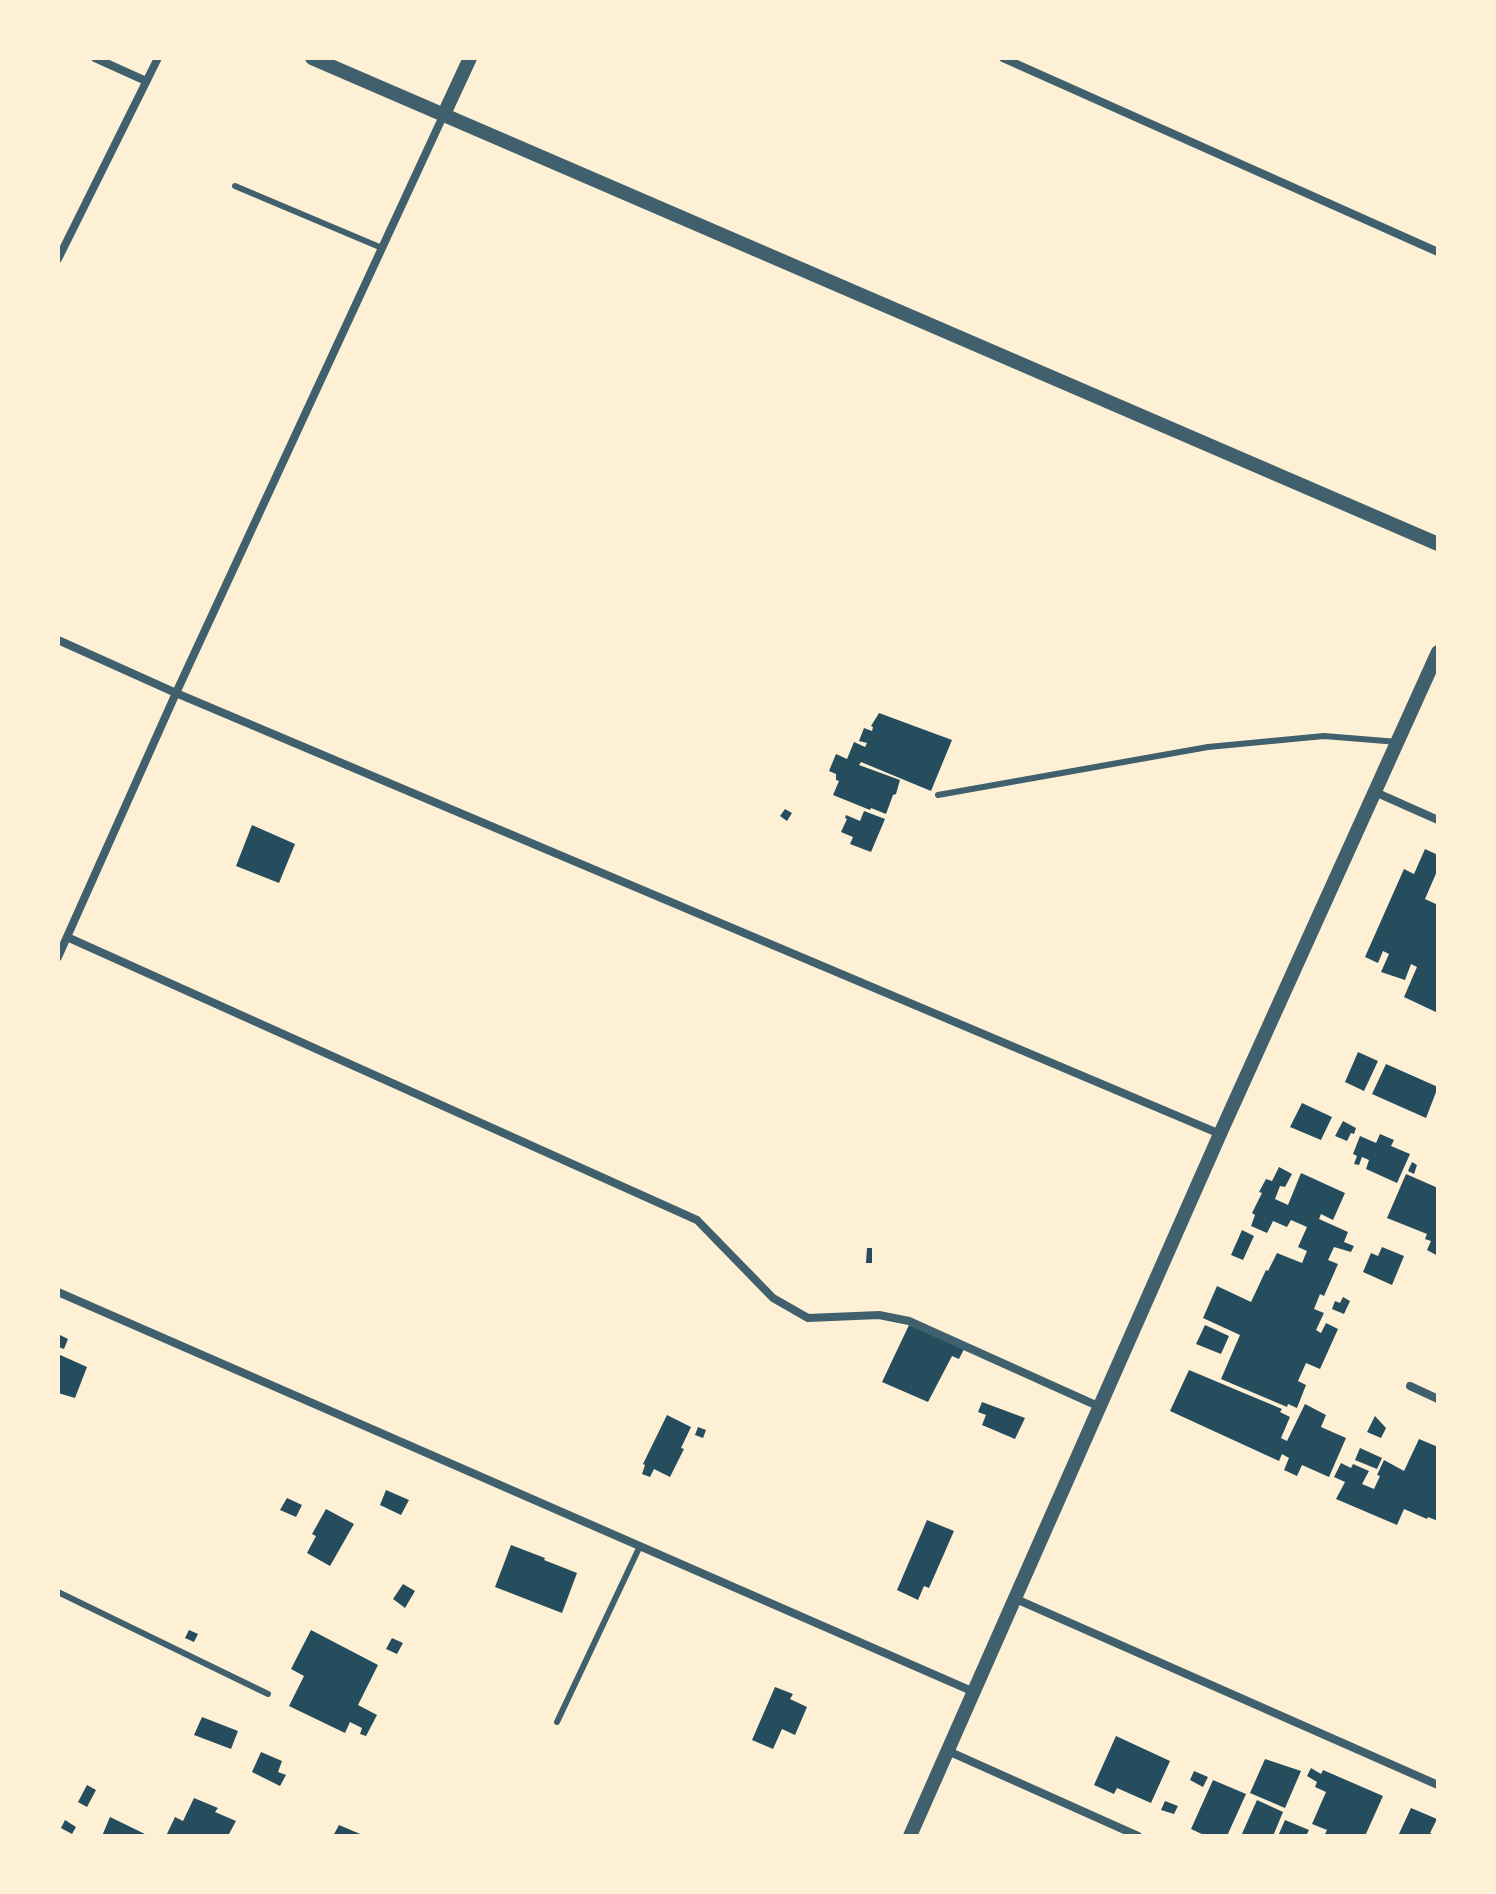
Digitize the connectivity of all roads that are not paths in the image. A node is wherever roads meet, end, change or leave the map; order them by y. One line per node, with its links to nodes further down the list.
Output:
1 (95, 58): 6 (street)
2 (158, 58): 6 (street)
3 (312, 58): 7 (street)
4 (470, 58): 7 (street)
5 (1003, 58): 10 (street)
6 (146, 81): 11 (street)
7 (444, 114): 9 (street); 12 (street)
8 (235, 186): 9 (lane)
9 (382, 248): 15 (street)
10 (1438, 252)
11 (58, 259)
12 (1438, 544)
13 (58, 640): 15 (street)
14 (1438, 652): 16 (street)
15 (176, 693): 20 (street); 22 (street)
16 (1398, 742): 17 (street); 18 (lane)
17 (1375, 792): 19 (street); 22 (street)
18 (938, 795)
19 (1438, 820)
20 (67, 937): 21 (street); 26 (street)
21 (58, 957)
22 (1220, 1134): 26 (street)
23 (58, 1292): 27 (street)
24 (1410, 1386): 25 (street)
25 (1438, 1399)
26 (1100, 1407): 29 (street)
27 (640, 1546): 30 (street); 32 (lane)
28 (58, 1592): 31 (lane)
29 (1016, 1599): 30 (street); 34 (street)
30 (974, 1692): 33 (street)
31 (268, 1694)
32 (557, 1722)
33 (948, 1751): 35 (street); 36 (street)
34 (1438, 1785)
35 (910, 1836)
36 (1138, 1836)

